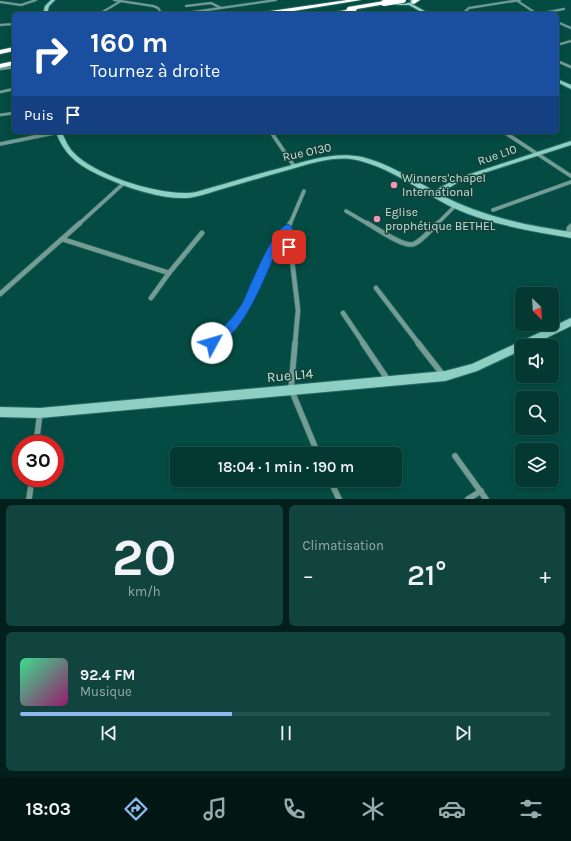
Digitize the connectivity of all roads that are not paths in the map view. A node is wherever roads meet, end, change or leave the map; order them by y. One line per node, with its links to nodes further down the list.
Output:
1 (36, 0): 11 (street)
2 (53, 0): 18 (street)
3 (114, 0): 10 (street)
4 (270, 0): 5 (street); 16 (street)
5 (276, 0)
6 (345, 0): 22 (highway)
7 (358, 0): 23 (highway)
8 (403, 0): 12 (highway, bridge)
9 (518, 0): 27 (street); 28 (street)
10 (121, 1): 19 (street); 20 (street)
11 (0, 2)
12 (385, 2): 14 (street); 24 (highway)
13 (413, 2): 14 (street); 26 (street)
14 (396, 4): 25 (highway)
15 (186, 6): 16 (street)
16 (221, 8): 21 (street)
17 (564, 9): 29 (street)
18 (45, 12)
19 (102, 12)
20 (160, 12)
21 (194, 12)
22 (276, 12)
23 (277, 12)
24 (330, 12)
25 (332, 12)
26 (426, 12)
27 (464, 12)
28 (534, 12)
29 (548, 12)
30 (559, 23): 33 (street)
31 (12, 24): 32 (street)
32 (0, 26)
33 (571, 28)
34 (571, 41): 35 (street)
35 (559, 44)
36 (12, 51): 37 (highway)
37 (0, 53)
38 (12, 62): 40 (highway)
39 (559, 62): 42 (street)
40 (0, 65)
41 (12, 67): 43 (street)
42 (571, 67)
43 (0, 69)
44 (559, 81): 45 (street)
45 (571, 87)
46 (12, 89): 47 (street)
47 (0, 92)
48 (12, 113): 49 (street)
49 (0, 115)
50 (49, 134): 55 (street)
51 (60, 134): 59 (street, Rue O130)
52 (273, 134): 57 (street)
53 (507, 134): 56 (street)
54 (571, 142): 56 (street, Rue L10)
55 (0, 144)
56 (536, 153): 58 (street); 62 (street, Rue L10)
57 (294, 166): 59 (street, Rue O130); 62 (street, Rue O130)
58 (571, 176)
59 (124, 182): 70 (street)
60 (571, 182): 64 (street)
61 (304, 191): 67 (street)
62 (433, 194): 63 (street, Rue O130)
63 (456, 205): 65 (street); 69 (street, Rue O130)
64 (493, 210)
65 (346, 211)
66 (571, 226): 69 (street)
67 (288, 227): 77 (street); 80 (street)
68 (202, 233): 71 (street)
69 (569, 235)
70 (62, 239): 71 (street); 73 (street)
71 (169, 273): 74 (street)
72 (376, 288): 78 (street)
73 (0, 294)
74 (151, 298)
75 (343, 313): 79 (street)
76 (571, 322): 78 (street, Rue L14)
77 (203, 349)
78 (445, 376): 79 (street, Rue L14)
79 (390, 382): 80 (street, Rue L14)
80 (291, 389): 82 (street, Rue L14); 84 (street)
81 (0, 412): 82 (street, Rue L14)
82 (40, 413): 83 (street)
83 (37, 435)
84 (315, 447)
85 (455, 456): 88 (street)
86 (31, 487): 89 (street)
87 (333, 487): 90 (street)
88 (480, 491): 91 (street); 92 (street)
89 (29, 499)
90 (339, 499)
91 (468, 499)
92 (486, 499)

